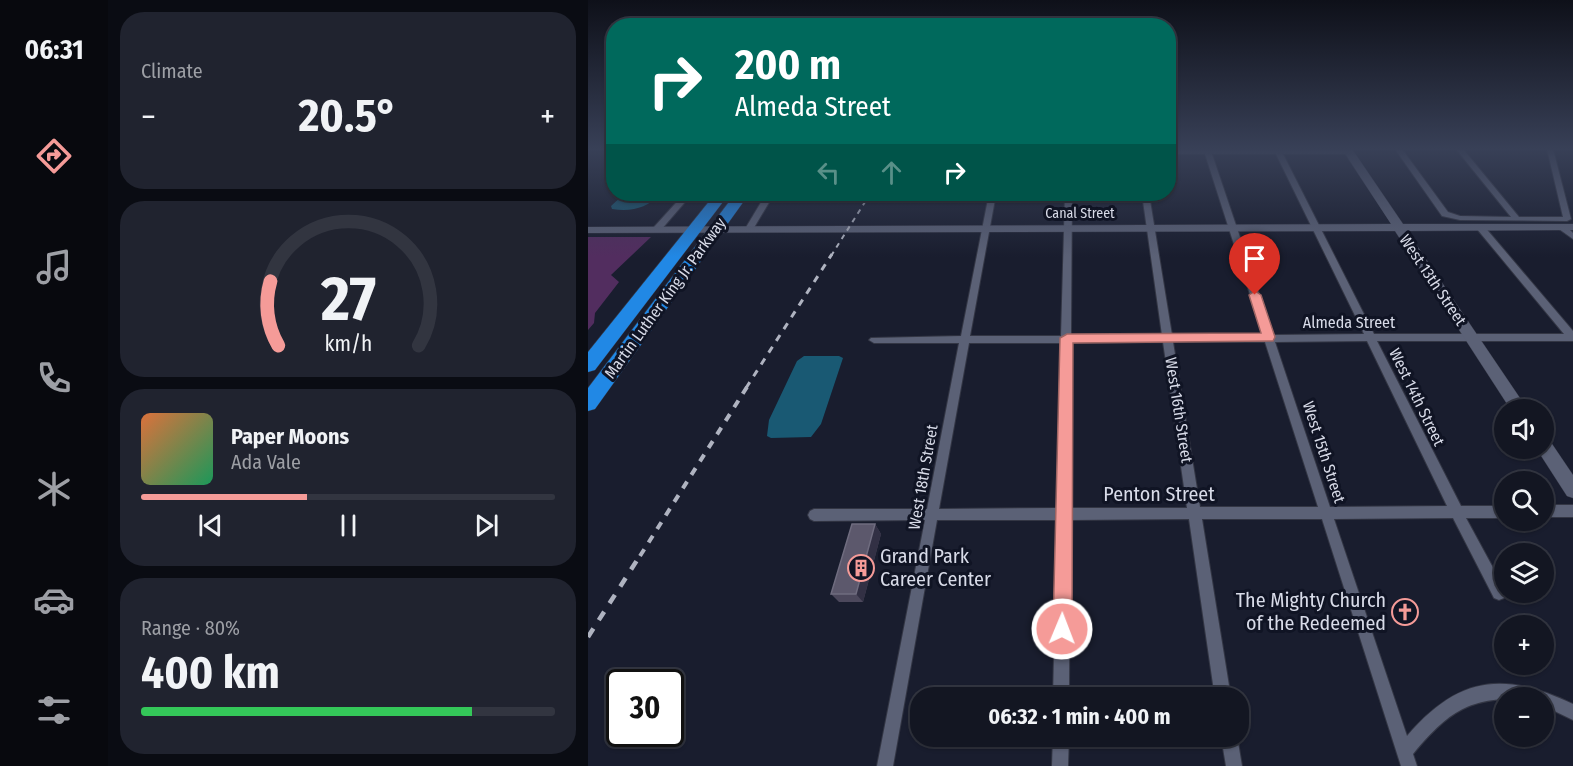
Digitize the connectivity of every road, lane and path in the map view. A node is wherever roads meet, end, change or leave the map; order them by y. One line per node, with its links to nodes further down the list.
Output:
1 (1219, 185): 21 (street, West 15th Street)
2 (1294, 185): 22 (street, West 14th Street)
3 (1371, 185): 15 (street, West 13th Street)
4 (1424, 185): 14 (street)
5 (1489, 185): 14 (street)
6 (1559, 185): 14 (street)
7 (682, 201): 26 (street)
8 (716, 201): 23 (highway, Martin Luther King Jr. Parkway)
9 (737, 201): 24 (highway, Martin Luther King Jr. Parkway)
10 (766, 201): 27 (street)
11 (991, 201): 18 (street, West 18th Street)
12 (1068, 201): 19 (street)
13 (1146, 201): 20 (street, West 16th Street)
14 (1517, 219)
15 (1399, 227): 16 (street, Canal Street); 22 (street, Canal Street); 31 (street, West 13th Street)
16 (1480, 227): 17 (street, Canal Street); 32 (street)
17 (1568, 227): 28 (street)
18 (985, 228): 19 (street, Canal Street); 27 (street, Canal Street); 36 (street, West 18th Street)
19 (1068, 228): 20 (street, Canal Street); 33 (street)
20 (1151, 228): 21 (street, Canal Street); 34 (street, West 16th Street)
21 (1233, 228): 22 (street, Canal Street); 29 (street, West 15th Street)
22 (1315, 228): 30 (street, West 14th Street)
23 (694, 229): 24 (street, Canal Street); 26 (street, Canal Street); 37 (highway, Martin Luther King Jr. Parkway)
24 (716, 229): 27 (street, Canal Street); 39 (highway, Martin Luther King Jr. Parkway)
25 (588, 230): 26 (street, Canal Street)
26 (657, 230)
27 (749, 230)
28 (1573, 237)
29 (1269, 337): 30 (street, Almeda Street); 34 (street, Almeda Street); 46 (street, West 15th Street)
30 (1370, 337): 31 (street, Almeda Street); 43 (street, West 14th Street)
31 (1471, 337): 32 (street, Almeda Street); 38 (street, West 13th Street)
32 (1573, 337)
33 (1067, 338): 34 (street, Almeda Street); 36 (street, Almeda Street); 47 (street)
34 (1168, 338): 48 (street, West 16th Street)
35 (873, 339): 36 (street, Almeda Street)
36 (965, 339): 50 (street, West 18th Street)
37 (588, 364)
38 (1513, 399)
39 (588, 404)
40 (1553, 459): 41 (street)
41 (1573, 490)
42 (1573, 511): 45 (street)
43 (1457, 512): 44 (street, Penton Street); 46 (street, Penton Street); 51 (street, West 14th Street)
44 (1494, 512)
45 (1554, 512)
46 (1326, 513): 48 (street, Penton Street); 59 (street, West 15th Street)
47 (1064, 514): 48 (street, Penton Street); 50 (street, Penton Street); 52 (street)
48 (1195, 514): 53 (street, West 16th Street)
49 (814, 515): 50 (street, Penton Street)
50 (933, 515): 60 (street, West 18th Street)
51 (1494, 582)
52 (1061, 687)
53 (1221, 687)
54 (1494, 692): 59 (street)
55 (1554, 703): 56 (street)
56 (1573, 712)
57 (1061, 747): 61 (street)
58 (1231, 747): 62 (street)
59 (1406, 759)
60 (885, 766)
61 (1060, 766)
62 (1234, 766)

